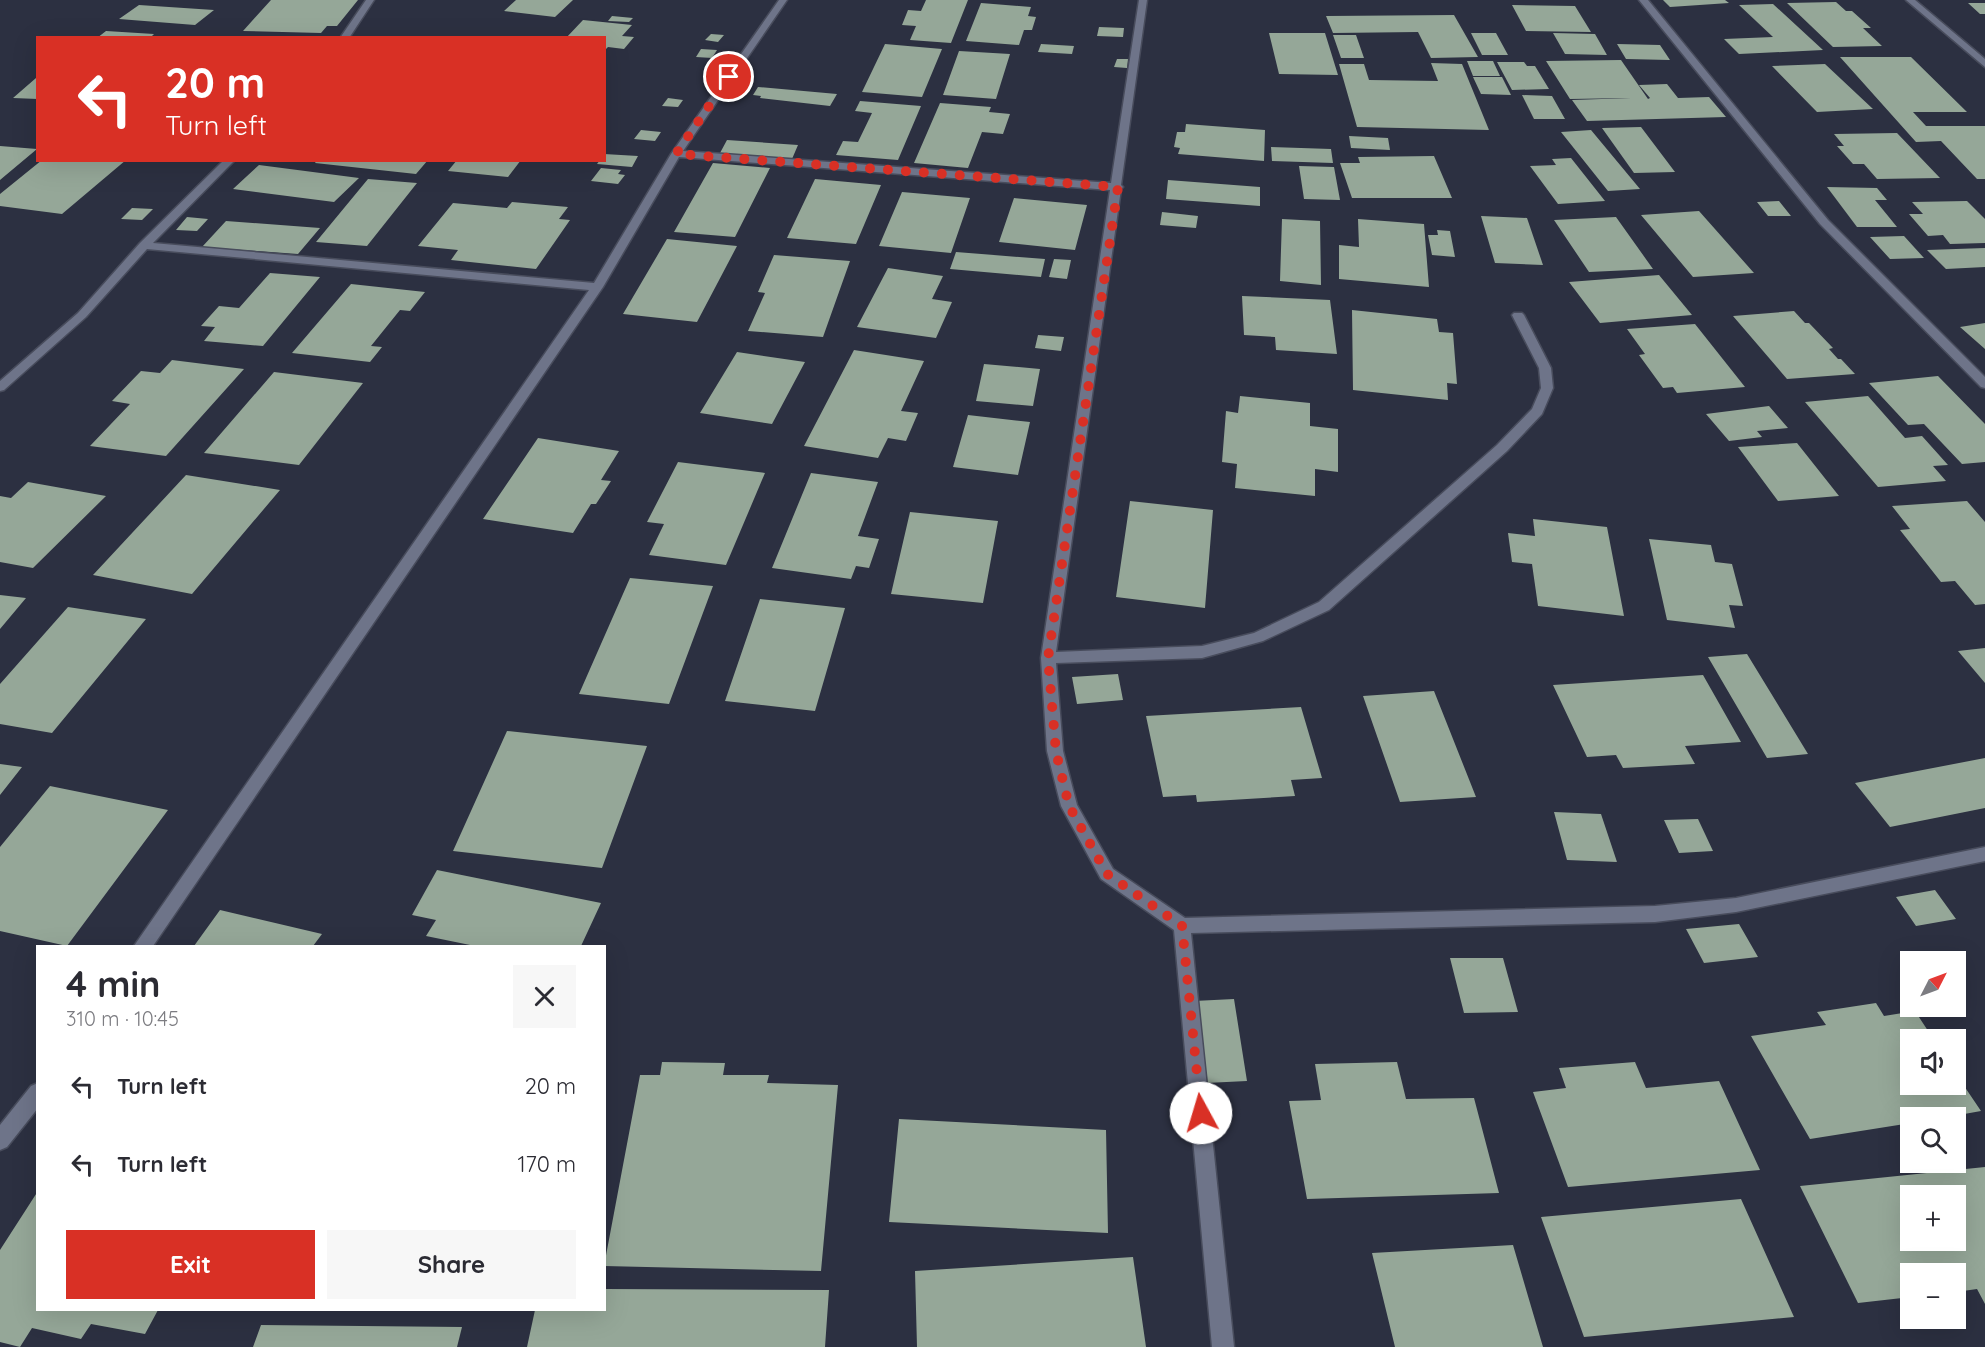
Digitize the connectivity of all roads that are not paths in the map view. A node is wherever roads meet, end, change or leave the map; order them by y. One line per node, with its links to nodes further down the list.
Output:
1 (370, 0): 6 (street)
2 (783, 0): 8 (street)
3 (1143, 0): 10 (street)
4 (1643, 0): 14 (street)
5 (1910, 0): 7 (street)
6 (345, 36)
7 (1985, 64)
8 (676, 154): 10 (street); 12 (street)
9 (228, 162): 11 (street)
10 (1118, 187): 16 (street)
11 (144, 245): 12 (street); 15 (street)
12 (597, 287): 19 (street)
13 (1518, 315): 16 (street)
14 (1985, 384)
15 (0, 387)
16 (1048, 658): 18 (street)
17 (1985, 854): 18 (street)
18 (1182, 926): 22 (street)
19 (144, 945)
20 (36, 1095): 21 (street)
21 (0, 1140)
22 (1223, 1347)

